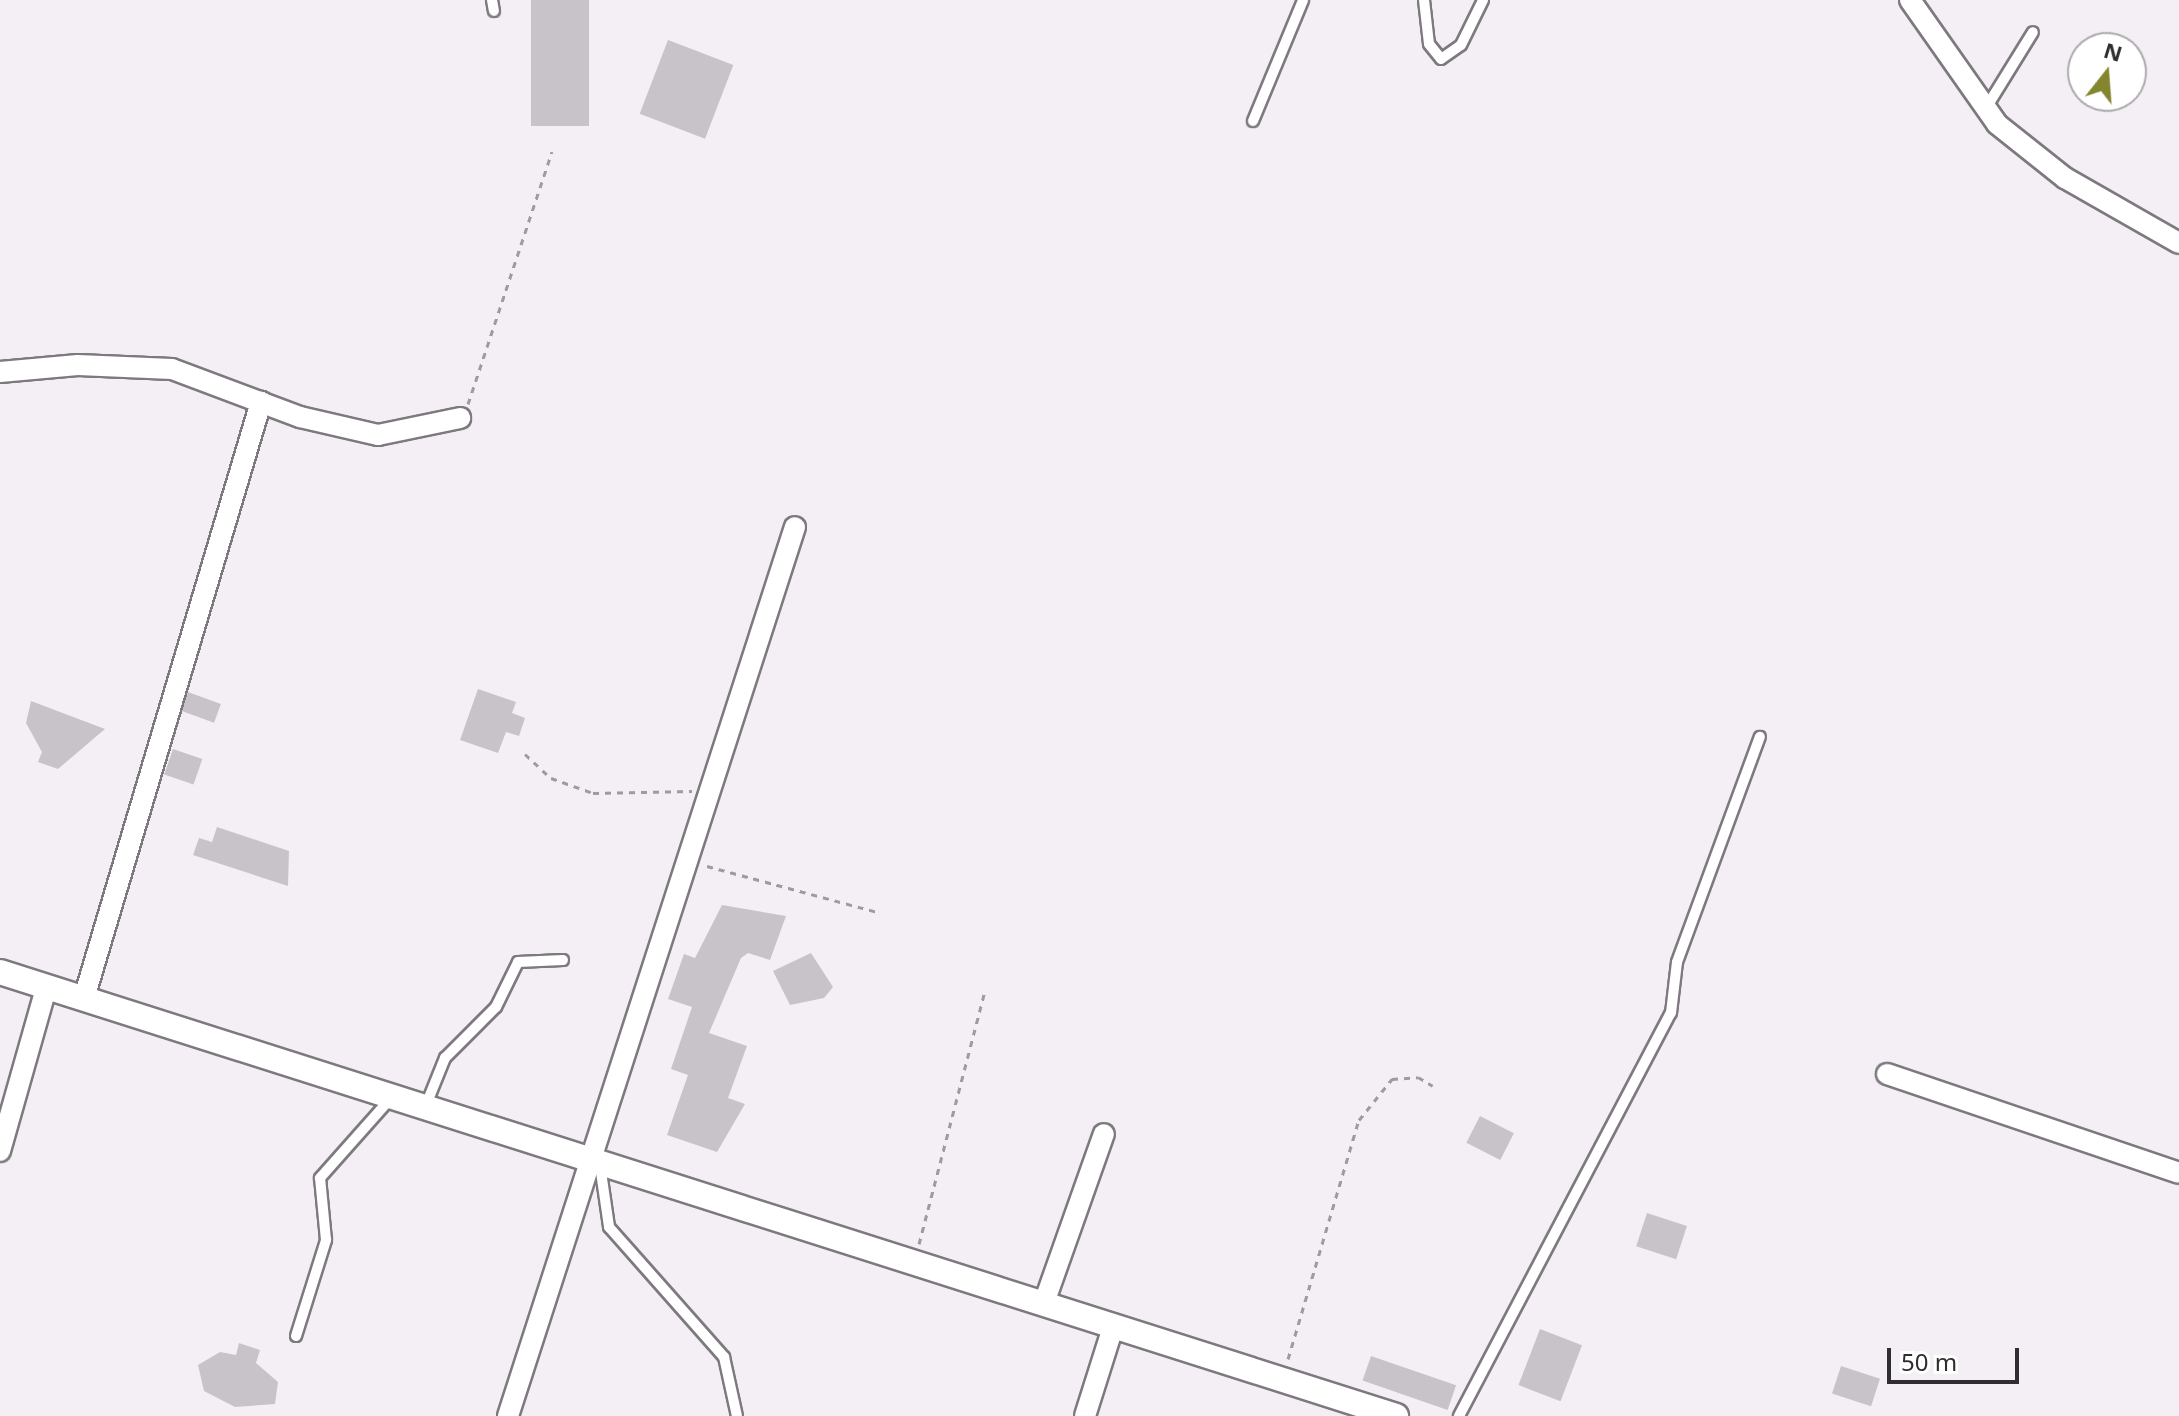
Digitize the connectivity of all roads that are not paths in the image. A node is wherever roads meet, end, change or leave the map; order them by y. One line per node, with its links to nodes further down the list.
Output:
1 (1303, 0): 7 (lane)
2 (1424, 0): 3 (lane)
3 (1483, 0)
4 (1910, 0): 6 (street)
5 (2033, 32): 6 (lane)
6 (1985, 110): 8 (street)
7 (1253, 121)
8 (2179, 243)
9 (0, 372): 10 (street)
10 (261, 402): 11 (street); 17 (street)
11 (460, 418)
12 (795, 527): 23 (street)
13 (1760, 737): 32 (lane)
14 (563, 960): 20 (lane)
15 (0, 972): 16 (street)
16 (46, 988): 17 (street); 22 (street)
17 (84, 998): 19 (street)
18 (1887, 1074): 24 (street)
19 (394, 1096): 20 (street); 27 (lane)
20 (426, 1105): 23 (street)
21 (1104, 1134): 25 (street)
22 (0, 1151)
23 (593, 1160): 25 (street); 28 (street); 29 (lane)
24 (2179, 1173)
25 (1044, 1303): 26 (street)
26 (1114, 1324): 30 (street); 31 (street)
27 (296, 1336)
28 (508, 1416)
29 (737, 1416)
30 (1085, 1416)
31 (1396, 1416)
32 (1459, 1416)

